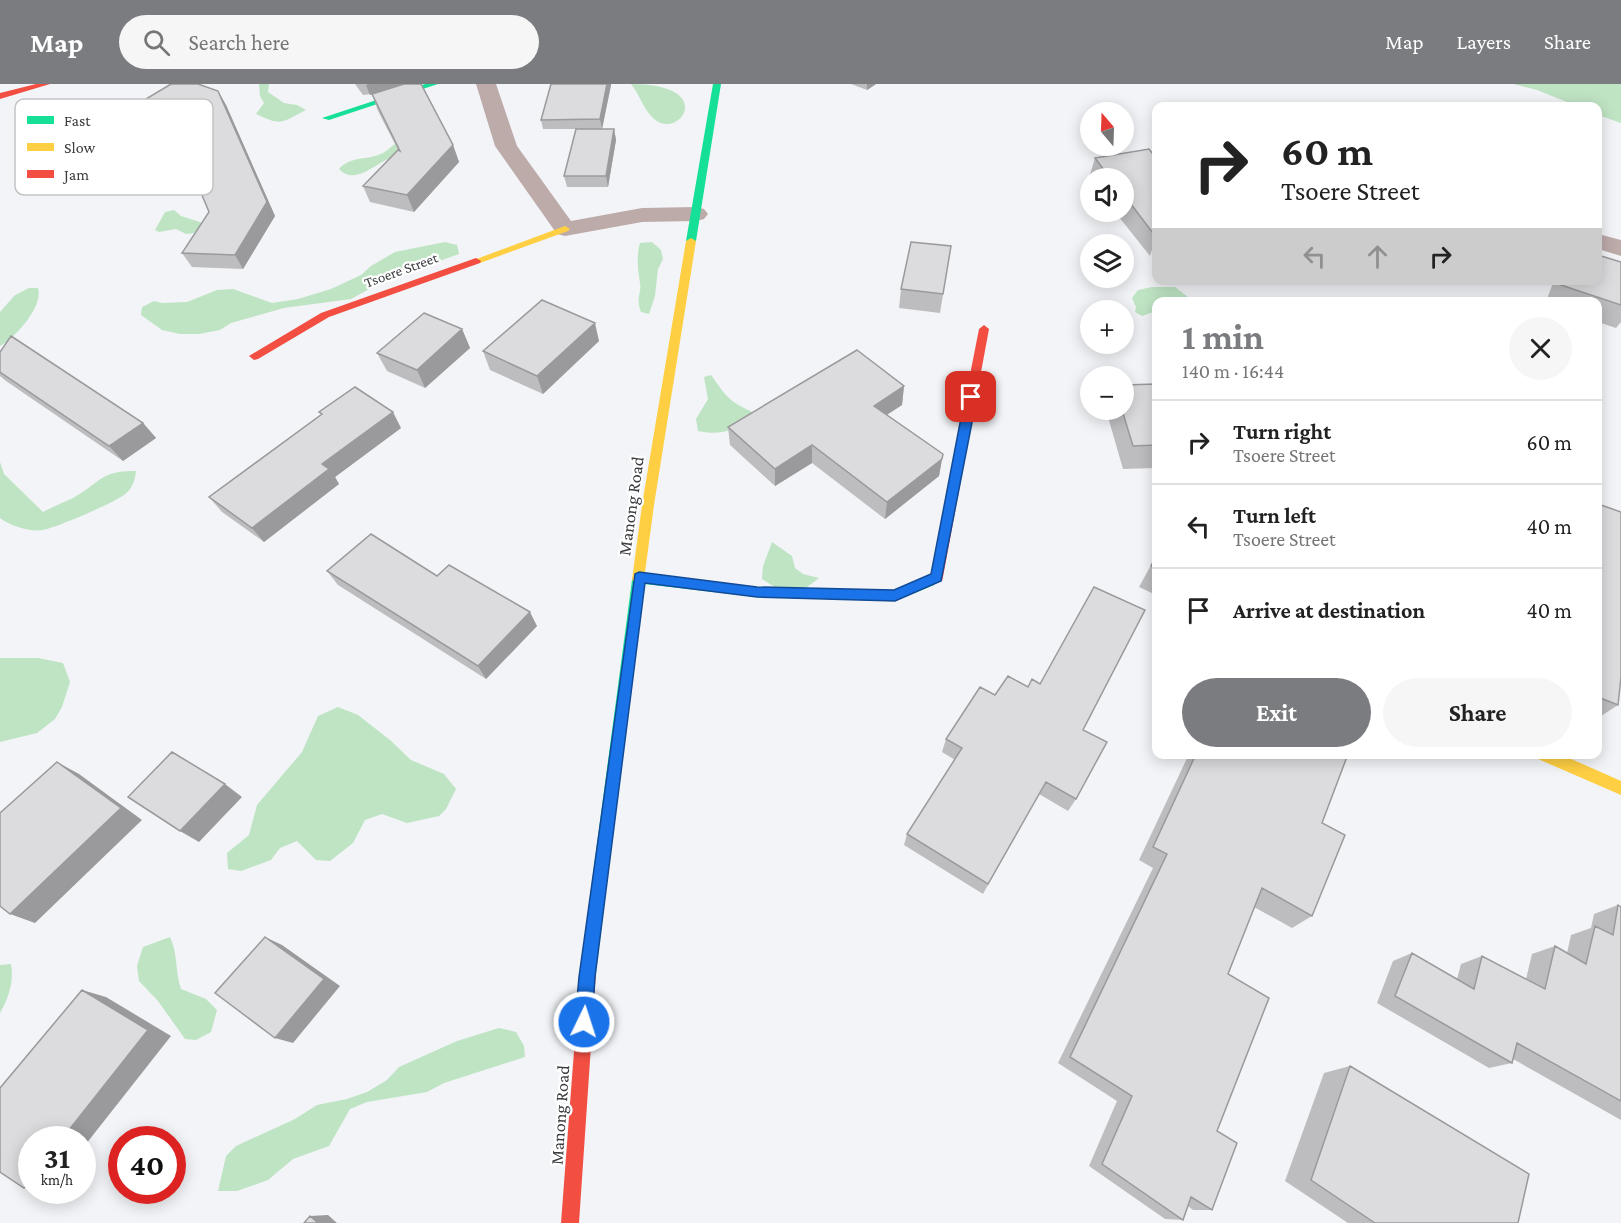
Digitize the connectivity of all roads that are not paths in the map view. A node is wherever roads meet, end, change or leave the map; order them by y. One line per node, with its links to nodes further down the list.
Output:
1 (46, 84): 5 (street)
2 (434, 84): 6 (street)
3 (486, 84): 8 (street)
4 (717, 84): 7 (street, Manong Road)
5 (0, 96)
6 (326, 118)
7 (696, 214): 8 (street); 13 (street, Manong Road)
8 (566, 230): 12 (street, Tsoere Street)
9 (1602, 242): 10 (street)
10 (1621, 248)
11 (984, 329): 13 (street)
12 (254, 356)
13 (639, 578): 16 (street, Manong Road)
14 (1554, 759): 15 (street)
15 (1621, 788)
16 (570, 1223)

